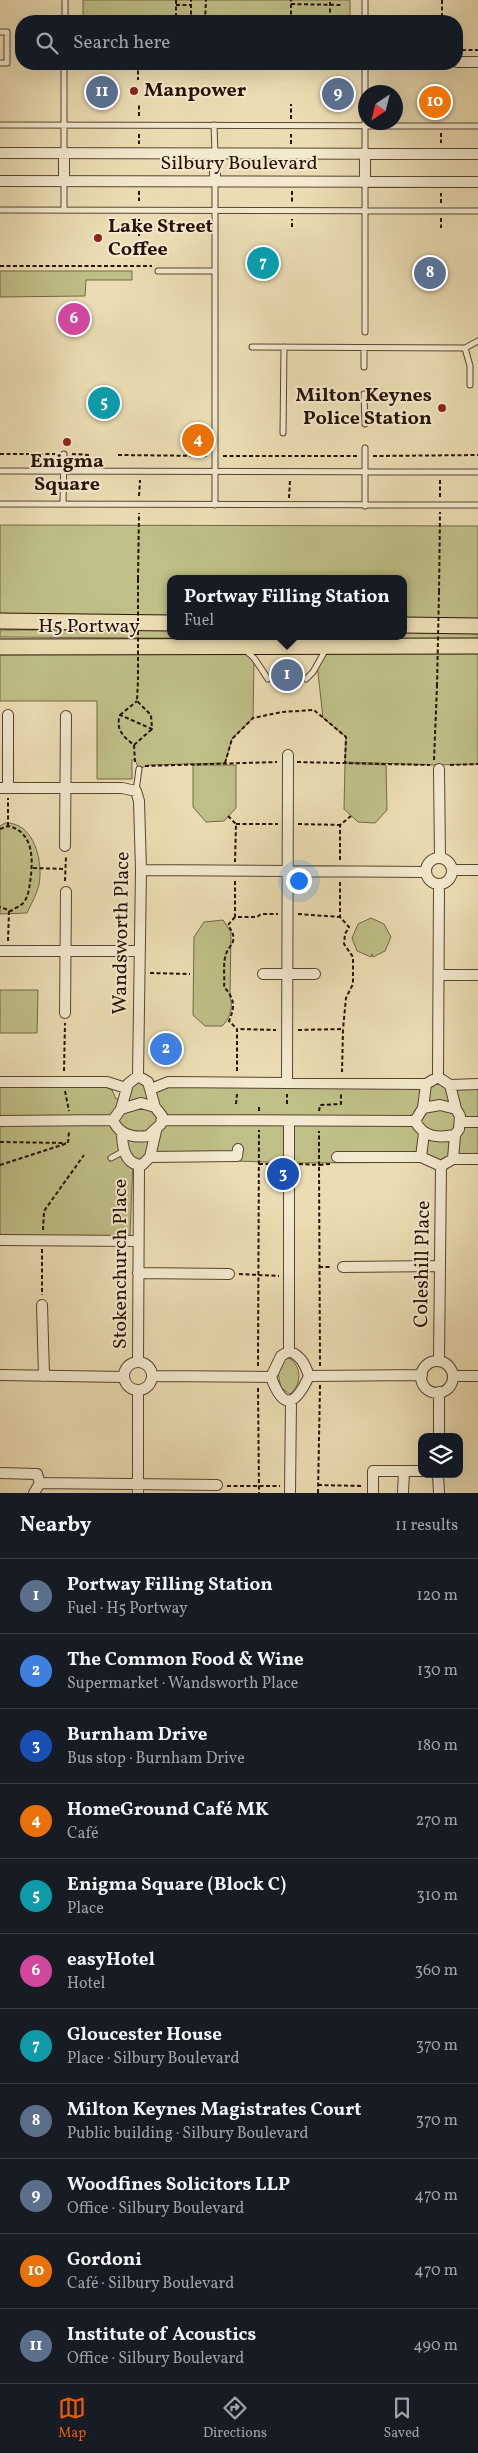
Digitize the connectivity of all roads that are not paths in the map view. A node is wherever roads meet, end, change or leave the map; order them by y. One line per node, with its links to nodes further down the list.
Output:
1 (65, 0): 3 (lane)
2 (365, 0): 4 (lane)
3 (65, 15)
4 (365, 15)
5 (0, 32): 6 (lane)
6 (0, 62)
7 (463, 62): 8 (street)
8 (478, 62)
9 (64, 70): 12 (lane)
10 (365, 70): 11 (lane)
11 (365, 85)
12 (64, 124): 13 (lane); 15 (lane); 20 (lane)
13 (0, 125)
14 (358, 125): 15 (lane)
15 (214, 126): 21 (lane)
16 (403, 126): 17 (lane)
17 (478, 126)
18 (365, 130): 22 (lane)
19 (0, 153): 20 (street, Silbury Boulevard)
20 (64, 153): 21 (street, Silbury Boulevard); 25 (street)
21 (215, 153): 22 (street, Silbury Boulevard); 26 (street)
22 (365, 154): 23 (street, Silbury Boulevard); 27 (street)
23 (478, 154)
24 (0, 181): 25 (street, Silbury Boulevard)
25 (64, 181): 26 (street, Silbury Boulevard); 30 (lane)
26 (215, 181): 27 (street, Silbury Boulevard); 31 (lane)
27 (365, 182): 28 (street, Silbury Boulevard); 32 (lane)
28 (478, 182)
29 (0, 210): 30 (lane)
30 (64, 210): 31 (lane)
31 (215, 210): 32 (lane); 35 (lane)
32 (366, 211): 33 (lane); 36 (lane)
33 (478, 212)
34 (158, 270): 35 (lane)
35 (214, 271): 51 (lane)
36 (365, 332)
37 (478, 342): 41 (lane)
38 (252, 347): 39 (lane)
39 (284, 347): 40 (lane); 46 (lane)
40 (364, 348): 41 (lane); 42 (lane)
41 (465, 348): 43 (lane)
42 (364, 366)
43 (470, 385)
44 (364, 394): 45 (lane)
45 (365, 424)
46 (283, 433)
47 (365, 448): 52 (lane)
48 (64, 454): 50 (lane)
49 (0, 470): 50 (lane)
50 (64, 470): 51 (lane); 55 (lane)
51 (216, 470): 52 (lane); 56 (lane)
52 (365, 471): 53 (lane); 58 (lane)
53 (478, 472)
54 (0, 504): 55 (lane)
55 (63, 504): 56 (lane)
56 (215, 505): 58 (lane)
57 (478, 505): 58 (lane)
58 (365, 506)
59 (0, 621): 60 (main road, H5 Portway)
60 (167, 623)
61 (407, 625): 62 (main road)
62 (478, 626)
63 (327, 646): 64 (main road, H5 Portway); 66 (main road, H5 Portway); 68 (lane)
64 (478, 646)
65 (0, 647): 66 (main road, H5 Portway)
66 (241, 647): 67 (lane)
67 (268, 679)
68 (306, 679)
69 (8, 715): 74 (street)
70 (66, 716): 75 (street)
71 (288, 758): 80 (street)
72 (445, 766): 78 (street)
73 (139, 769): 76 (lane)
74 (4, 788): 75 (street)
75 (65, 788): 76 (street); 77 (street)
76 (136, 791): 79 (street, Wandsworth Place)
77 (64, 846)
78 (440, 858): 81 (street); 83 (street)
79 (141, 870): 80 (street); 88 (street, Wandsworth Place)
80 (288, 870): 83 (street); 90 (street)
81 (452, 870): 82 (street); 84 (street)
82 (478, 870)
83 (425, 872): 84 (street)
84 (439, 884): 92 (street)
85 (66, 892): 87 (street)
86 (4, 951): 87 (street)
87 (65, 951): 88 (street); 94 (street)
88 (139, 951): 95 (street, Wandsworth Place)
89 (263, 974): 90 (street)
90 (288, 974): 91 (street); 98 (street)
91 (315, 974)
92 (440, 975): 93 (street); 96 (street)
93 (478, 975)
94 (65, 1013)
95 (138, 1076): 102 (street); 103 (street)
96 (438, 1076): 99 (street); 101 (street)
97 (0, 1082): 102 (street)
98 (287, 1082): 99 (street); 103 (street)
99 (426, 1084): 106 (street)
100 (478, 1084): 101 (street)
101 (450, 1085): 107 (street)
102 (126, 1088): 104 (street)
103 (151, 1089): 105 (street)
104 (121, 1108): 105 (street); 108 (street)
105 (155, 1108): 109 (street)
106 (424, 1108): 107 (street); 112 (street)
107 (456, 1110): 113 (street)
108 (113, 1120): 110 (street); 116 (street)
109 (162, 1120): 111 (street); 115 (street)
110 (0, 1121)
111 (289, 1121): 112 (street); 136 (street)
112 (415, 1121): 117 (street)
113 (461, 1122): 114 (street); 118 (street)
114 (478, 1122)
115 (156, 1131): 116 (street); 121 (street, Stokenchurch Place)
116 (122, 1132): 120 (street, Stokenchurch Place)
117 (424, 1133): 118 (street); 122 (street)
118 (455, 1135): 124 (street)
119 (238, 1149): 121 (street)
120 (124, 1151): 123 (lane); 127 (street, Stokenchurch Place)
121 (150, 1157): 127 (street, Stokenchurch Place)
122 (421, 1157): 126 (street); 128 (street)
123 (111, 1158)
124 (453, 1159): 125 (street); 128 (street)
125 (478, 1159)
126 (337, 1161)
127 (139, 1166): 130 (street, Stokenchurch Place)
128 (441, 1166): 131 (street, Coleshill Place)
129 (0, 1240): 130 (street)
130 (138, 1241): 133 (street, Stokenchurch Place)
131 (440, 1266): 132 (street); 137 (street, Coleshill Place)
132 (343, 1267)
133 (138, 1273): 134 (street); 138 (street, Stokenchurch Place)
134 (229, 1274)
135 (42, 1305): 141 (street)
136 (289, 1351): 143 (street); 147 (street)
137 (439, 1361): 140 (street); 144 (street)
138 (138, 1362): 142 (street); 146 (street)
139 (0, 1375): 141 (street)
140 (422, 1375): 143 (street); 149 (street)
141 (44, 1376): 146 (street)
142 (152, 1376): 147 (street); 148 (street)
143 (315, 1376): 150 (street)
144 (453, 1376): 145 (street); 149 (street)
145 (478, 1376)
146 (124, 1377): 148 (street)
147 (271, 1377): 150 (street)
148 (138, 1390): 158 (street)
149 (440, 1392): 151 (street)
150 (291, 1400): 159 (street)
151 (439, 1433)
152 (404, 1471): 153 (street); 160 (street); 162 (street)
153 (418, 1472)
154 (0, 1473): 156 (street)
155 (438, 1478): 163 (street)
156 (40, 1484): 158 (street); 161 (street)
157 (217, 1485): 158 (street)
158 (138, 1489)
159 (290, 1489)
160 (373, 1489)
161 (34, 1493)
162 (403, 1493)
163 (439, 1493)

